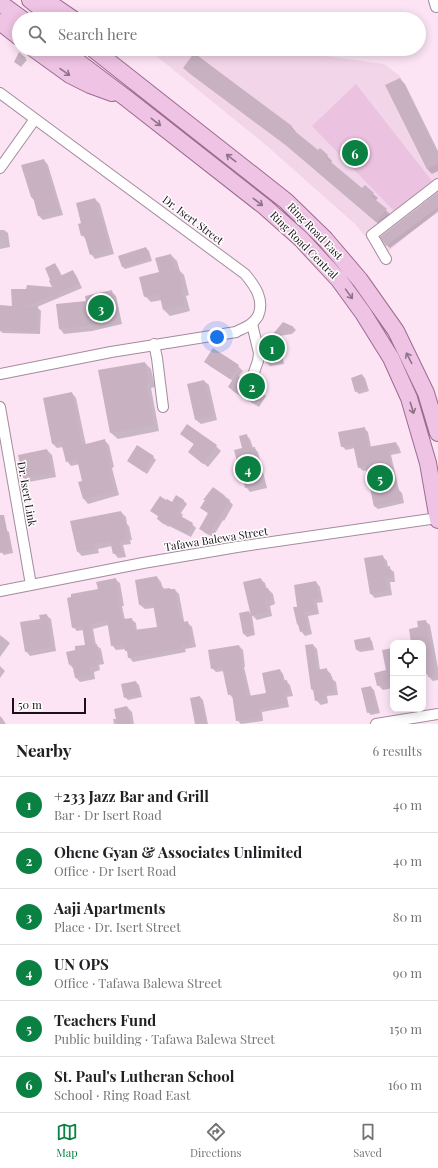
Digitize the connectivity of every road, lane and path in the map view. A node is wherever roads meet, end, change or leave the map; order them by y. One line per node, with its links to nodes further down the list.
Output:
1 (30, 0): 5 (main road)
2 (45, 0): 6 (main road)
3 (0, 2): 4 (main road)
4 (13, 12)
5 (46, 12)
6 (63, 12)
7 (0, 22): 8 (main road)
8 (12, 31)
9 (44, 56): 15 (main road, one-way to 15)
10 (70, 56): 15 (main road, Ring Road Central)
11 (102, 56): 13 (main road)
12 (117, 56): 13 (main road)
13 (130, 78): 26 (main road, Ring Road East, one-way to 13)
14 (0, 93): 16 (street, Dr. Isert Street)
15 (126, 98): 27 (main road, Ring Road Central, one-way to 27)
16 (35, 119): 17 (street); 20 (street, Dr. Isert Street)
17 (0, 168)
18 (438, 184): 19 (street)
19 (386, 259)
20 (252, 324): 21 (street); 23 (street)
21 (154, 344): 22 (street); 25 (street)
22 (0, 374)
23 (252, 378)
24 (0, 407): 28 (street, Dr. Isert Link)
25 (163, 407)
26 (438, 433)
27 (438, 519): 28 (street, Tafawa Balewa Street)
28 (31, 585): 29 (street, Tafawa Balewa Street)
29 (0, 590)
30 (438, 714): 31 (street)
31 (376, 724)

